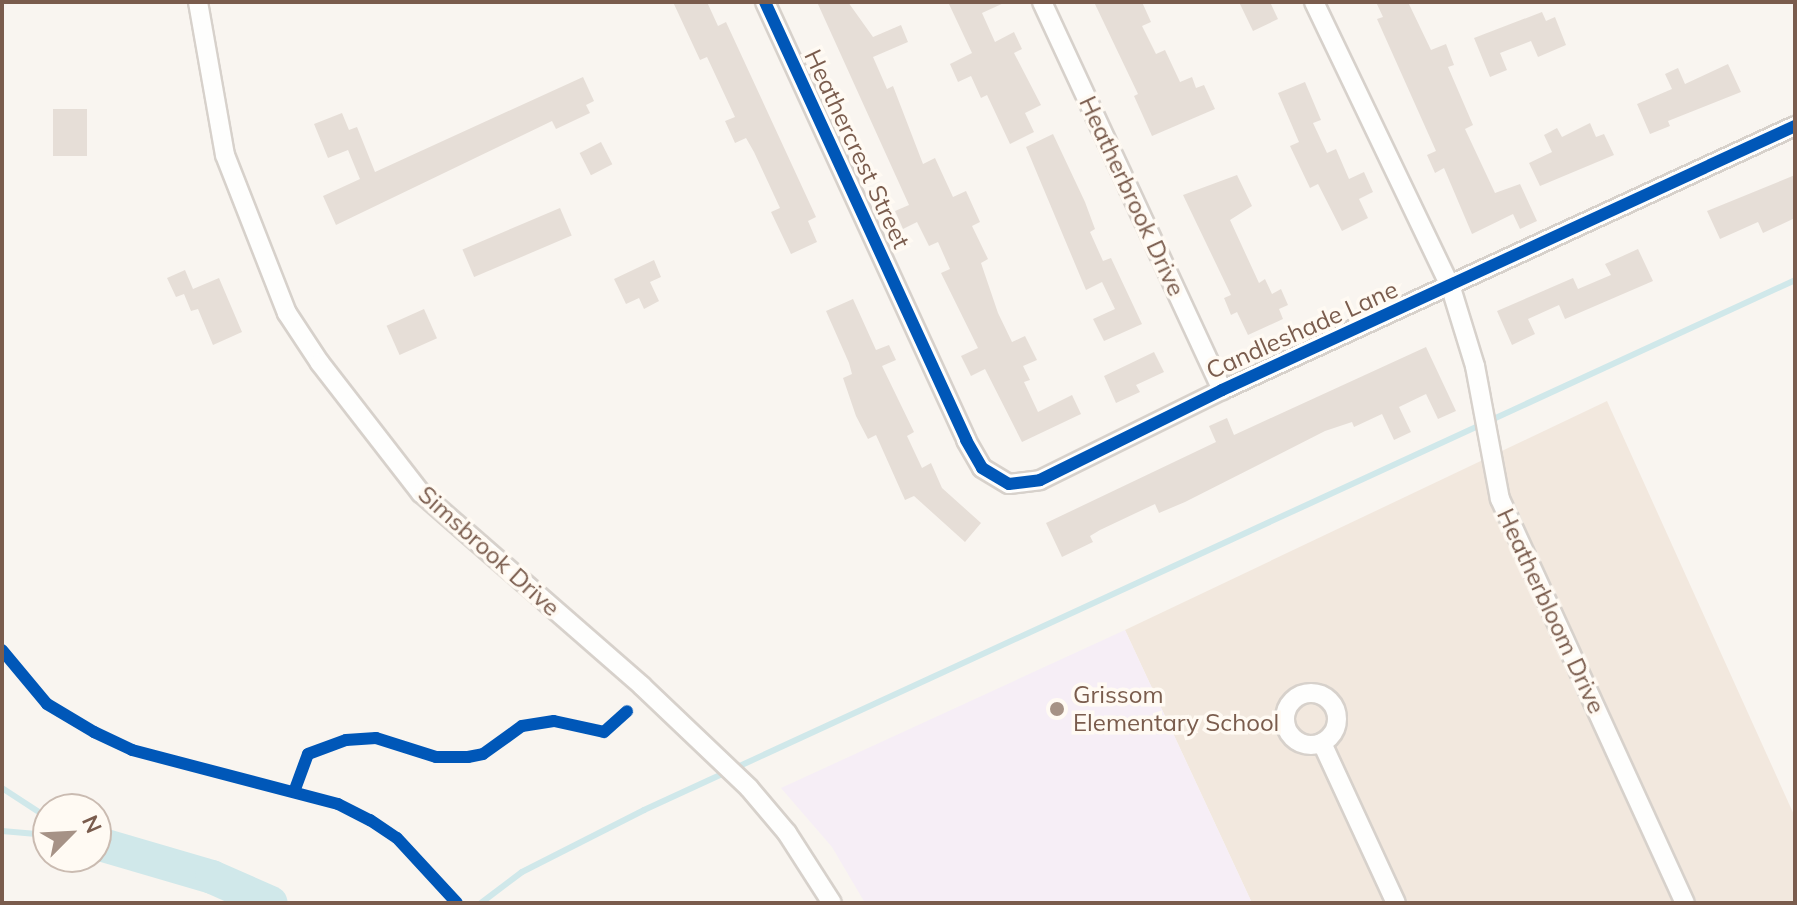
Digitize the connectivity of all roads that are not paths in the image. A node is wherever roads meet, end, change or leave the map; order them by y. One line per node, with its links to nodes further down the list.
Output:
1 (198, 2): 10 (street, Simsbrook Drive)
2 (765, 2): 7 (street, Heathercrest Street)
3 (1042, 2): 8 (street, Heatherbrook Drive)
4 (1314, 2): 6 (street, Heatherbloom Drive)
5 (1795, 126): 6 (street, Candleshade Lane)
6 (1451, 288): 8 (street, Candleshade Lane); 12 (street, Heatherbloom Drive)
7 (909, 315): 8 (street, Candleshade Lane)
8 (1222, 390)
9 (1322, 743): 11 (street)
10 (832, 903)
11 (1396, 903)
12 (1685, 903)

